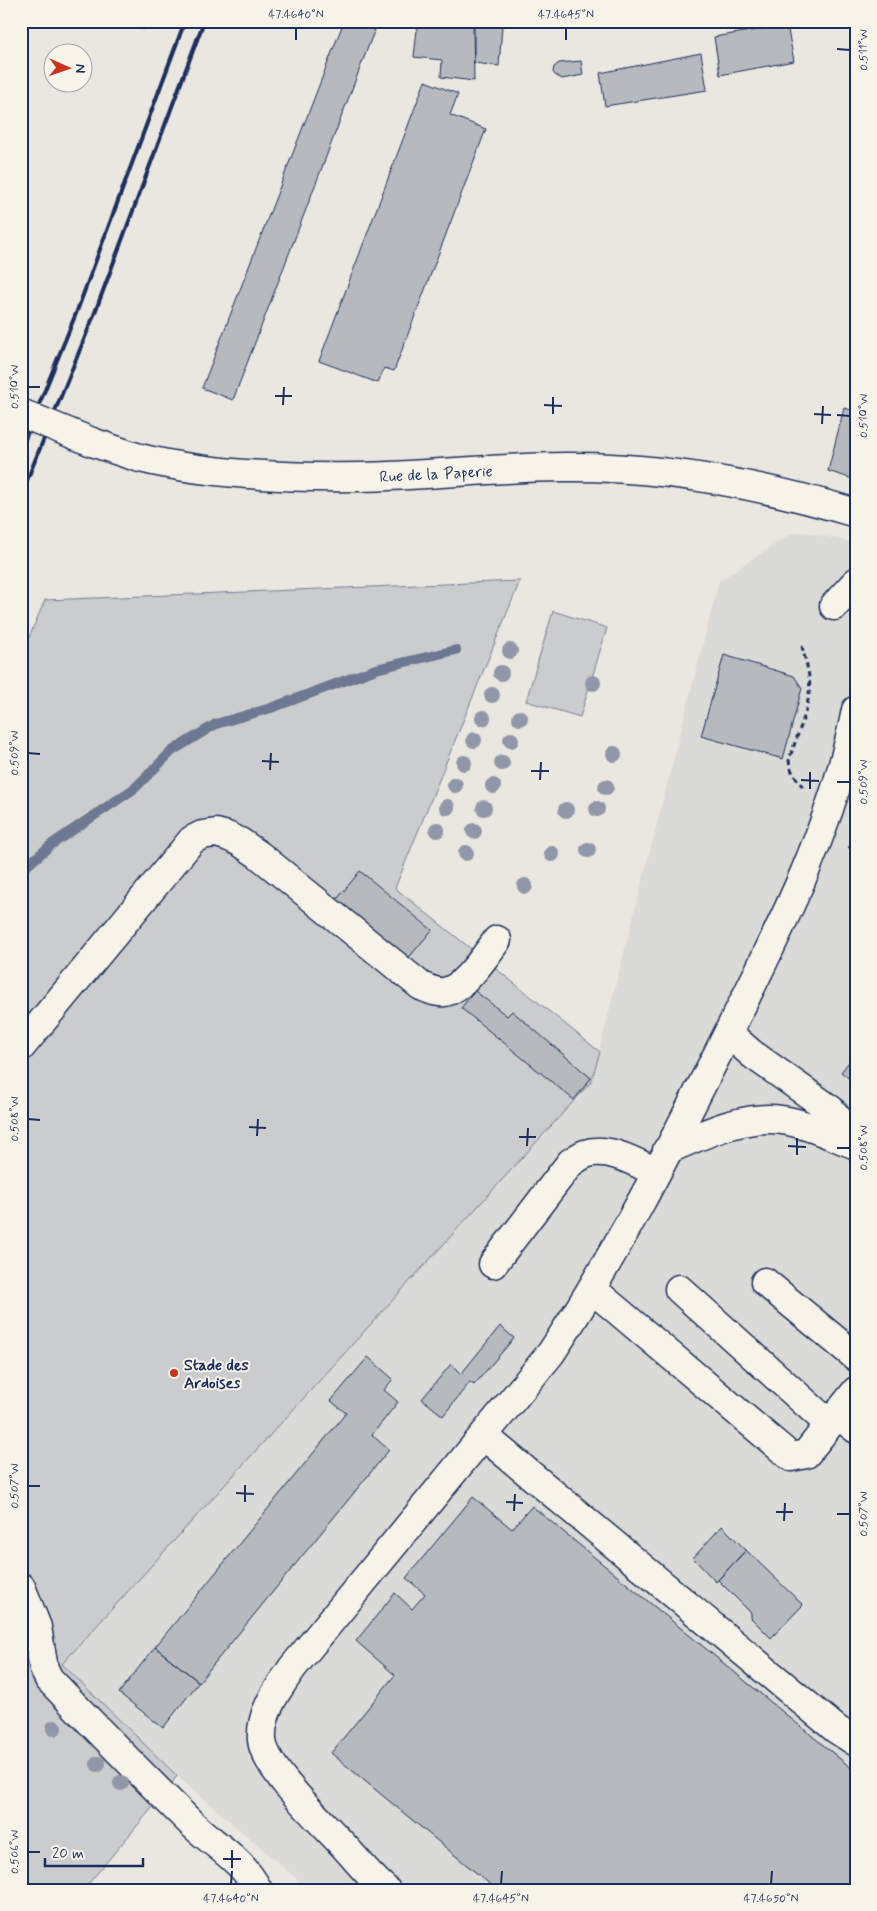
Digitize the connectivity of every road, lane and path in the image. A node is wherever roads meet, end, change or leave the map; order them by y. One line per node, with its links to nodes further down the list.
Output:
1 (21, 413): 2 (street, Rue de la Paperie, bridge)
2 (856, 513)
3 (856, 582): 4 (street)
4 (834, 606)
5 (856, 710): 9 (street)
6 (856, 936): 8 (path)
7 (497, 940): 10 (street)
8 (856, 952)
9 (728, 1033): 11 (street); 12 (street)
10 (21, 1047)
11 (856, 1143): 12 (street)
12 (662, 1161): 13 (street); 15 (street)
13 (493, 1264)
14 (765, 1282): 17 (street)
15 (592, 1289): 19 (street); 20 (street)
16 (679, 1289): 19 (street)
17 (856, 1357)
18 (856, 1391): 19 (street)
19 (841, 1422)
20 (484, 1436): 22 (street); 24 (street)
21 (21, 1587): 23 (street)
22 (856, 1742)
23 (258, 1890)
24 (386, 1890)

